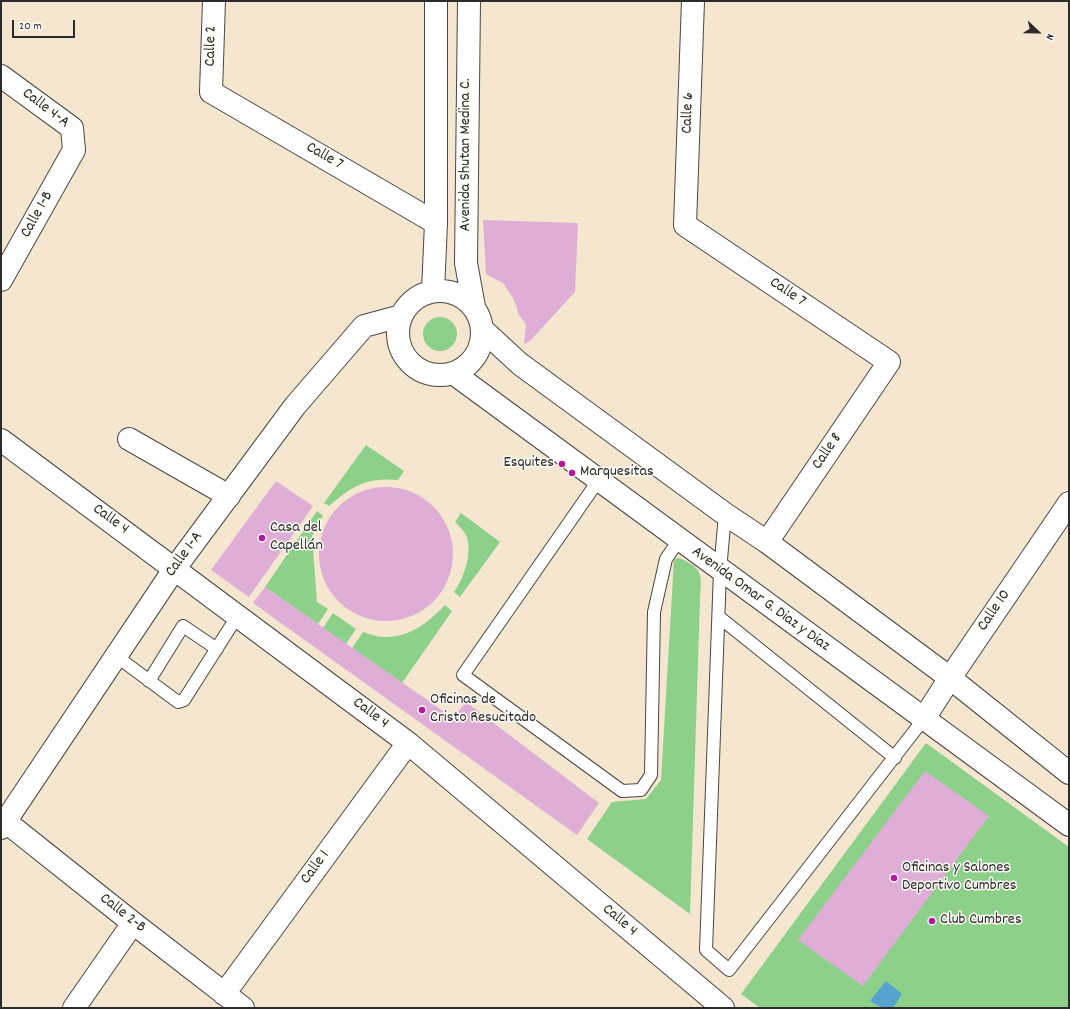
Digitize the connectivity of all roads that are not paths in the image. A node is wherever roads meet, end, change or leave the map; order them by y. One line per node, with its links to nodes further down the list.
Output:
1 (214, 1): 6 (street, Calle 2)
2 (436, 1): 8 (street, Avenida Shutan Medina C.)
3 (469, 1): 12 (street, Avenida Shutan Medina C.)
4 (693, 1): 9 (street, Calle 6)
5 (1, 76): 7 (street, Calle 4-A)
6 (211, 92): 8 (street, Calle 7)
7 (74, 150): 10 (street, Calle 1-B)
8 (436, 223): 11 (street, Avenida Shutan Medina C.)
9 (684, 224): 15 (street, Calle 7)
10 (1, 280)
11 (433, 291): 12 (street); 13 (street)
12 (474, 308): 14 (street)
13 (401, 316): 16 (street); 20 (street, Calle 1-A)
14 (482, 329): 16 (street); 22 (street)
15 (889, 362): 24 (street, Calle 8)
16 (453, 373): 19 (street, Avenida Omar G. Diaz y Diaz)
17 (129, 439): 20 (street)
18 (1, 440): 25 (street, Calle 4)
19 (598, 481): 23 (street, Avenida Omar G. Diaz y Diaz); 23 (lane)
20 (229, 496): 25 (street, Calle 1-A)
21 (1069, 503): 31 (street, Calle 10)
22 (725, 514): 24 (street); 26 (lane)
23 (679, 540): 26 (street, Avenida Omar G. Diaz y Diaz)
24 (767, 542): 31 (street)
25 (175, 568): 27 (street, Calle 4); 30 (street, Calle 1-A)
26 (720, 571): 28 (lane); 33 (street, Avenida Omar G. Diaz y Diaz)
27 (238, 615): 29 (lane); 34 (street, Calle 4)
28 (719, 617): 35 (lane); 35 (lane)
29 (216, 649): 32 (lane); 32 (lane)
30 (116, 656): 32 (lane); 37 (street, Calle 1-A)
31 (950, 678): 33 (street, Calle 10); 36 (street)
32 (149, 681)
33 (923, 720): 35 (lane); 38 (street, Avenida Omar G. Diaz y Diaz)
34 (408, 743): 40 (street, Calle 1); 43 (street, Calle 4)
35 (895, 758)
36 (1069, 773)
37 (2, 822): 39 (street, Calle 2-B)
38 (1069, 825)
39 (133, 923): 40 (street, Calle 2-B); 41 (street)
40 (224, 994): 42 (street, Calle 2-B)
41 (74, 1008)
42 (244, 1008)
43 (723, 1008)

